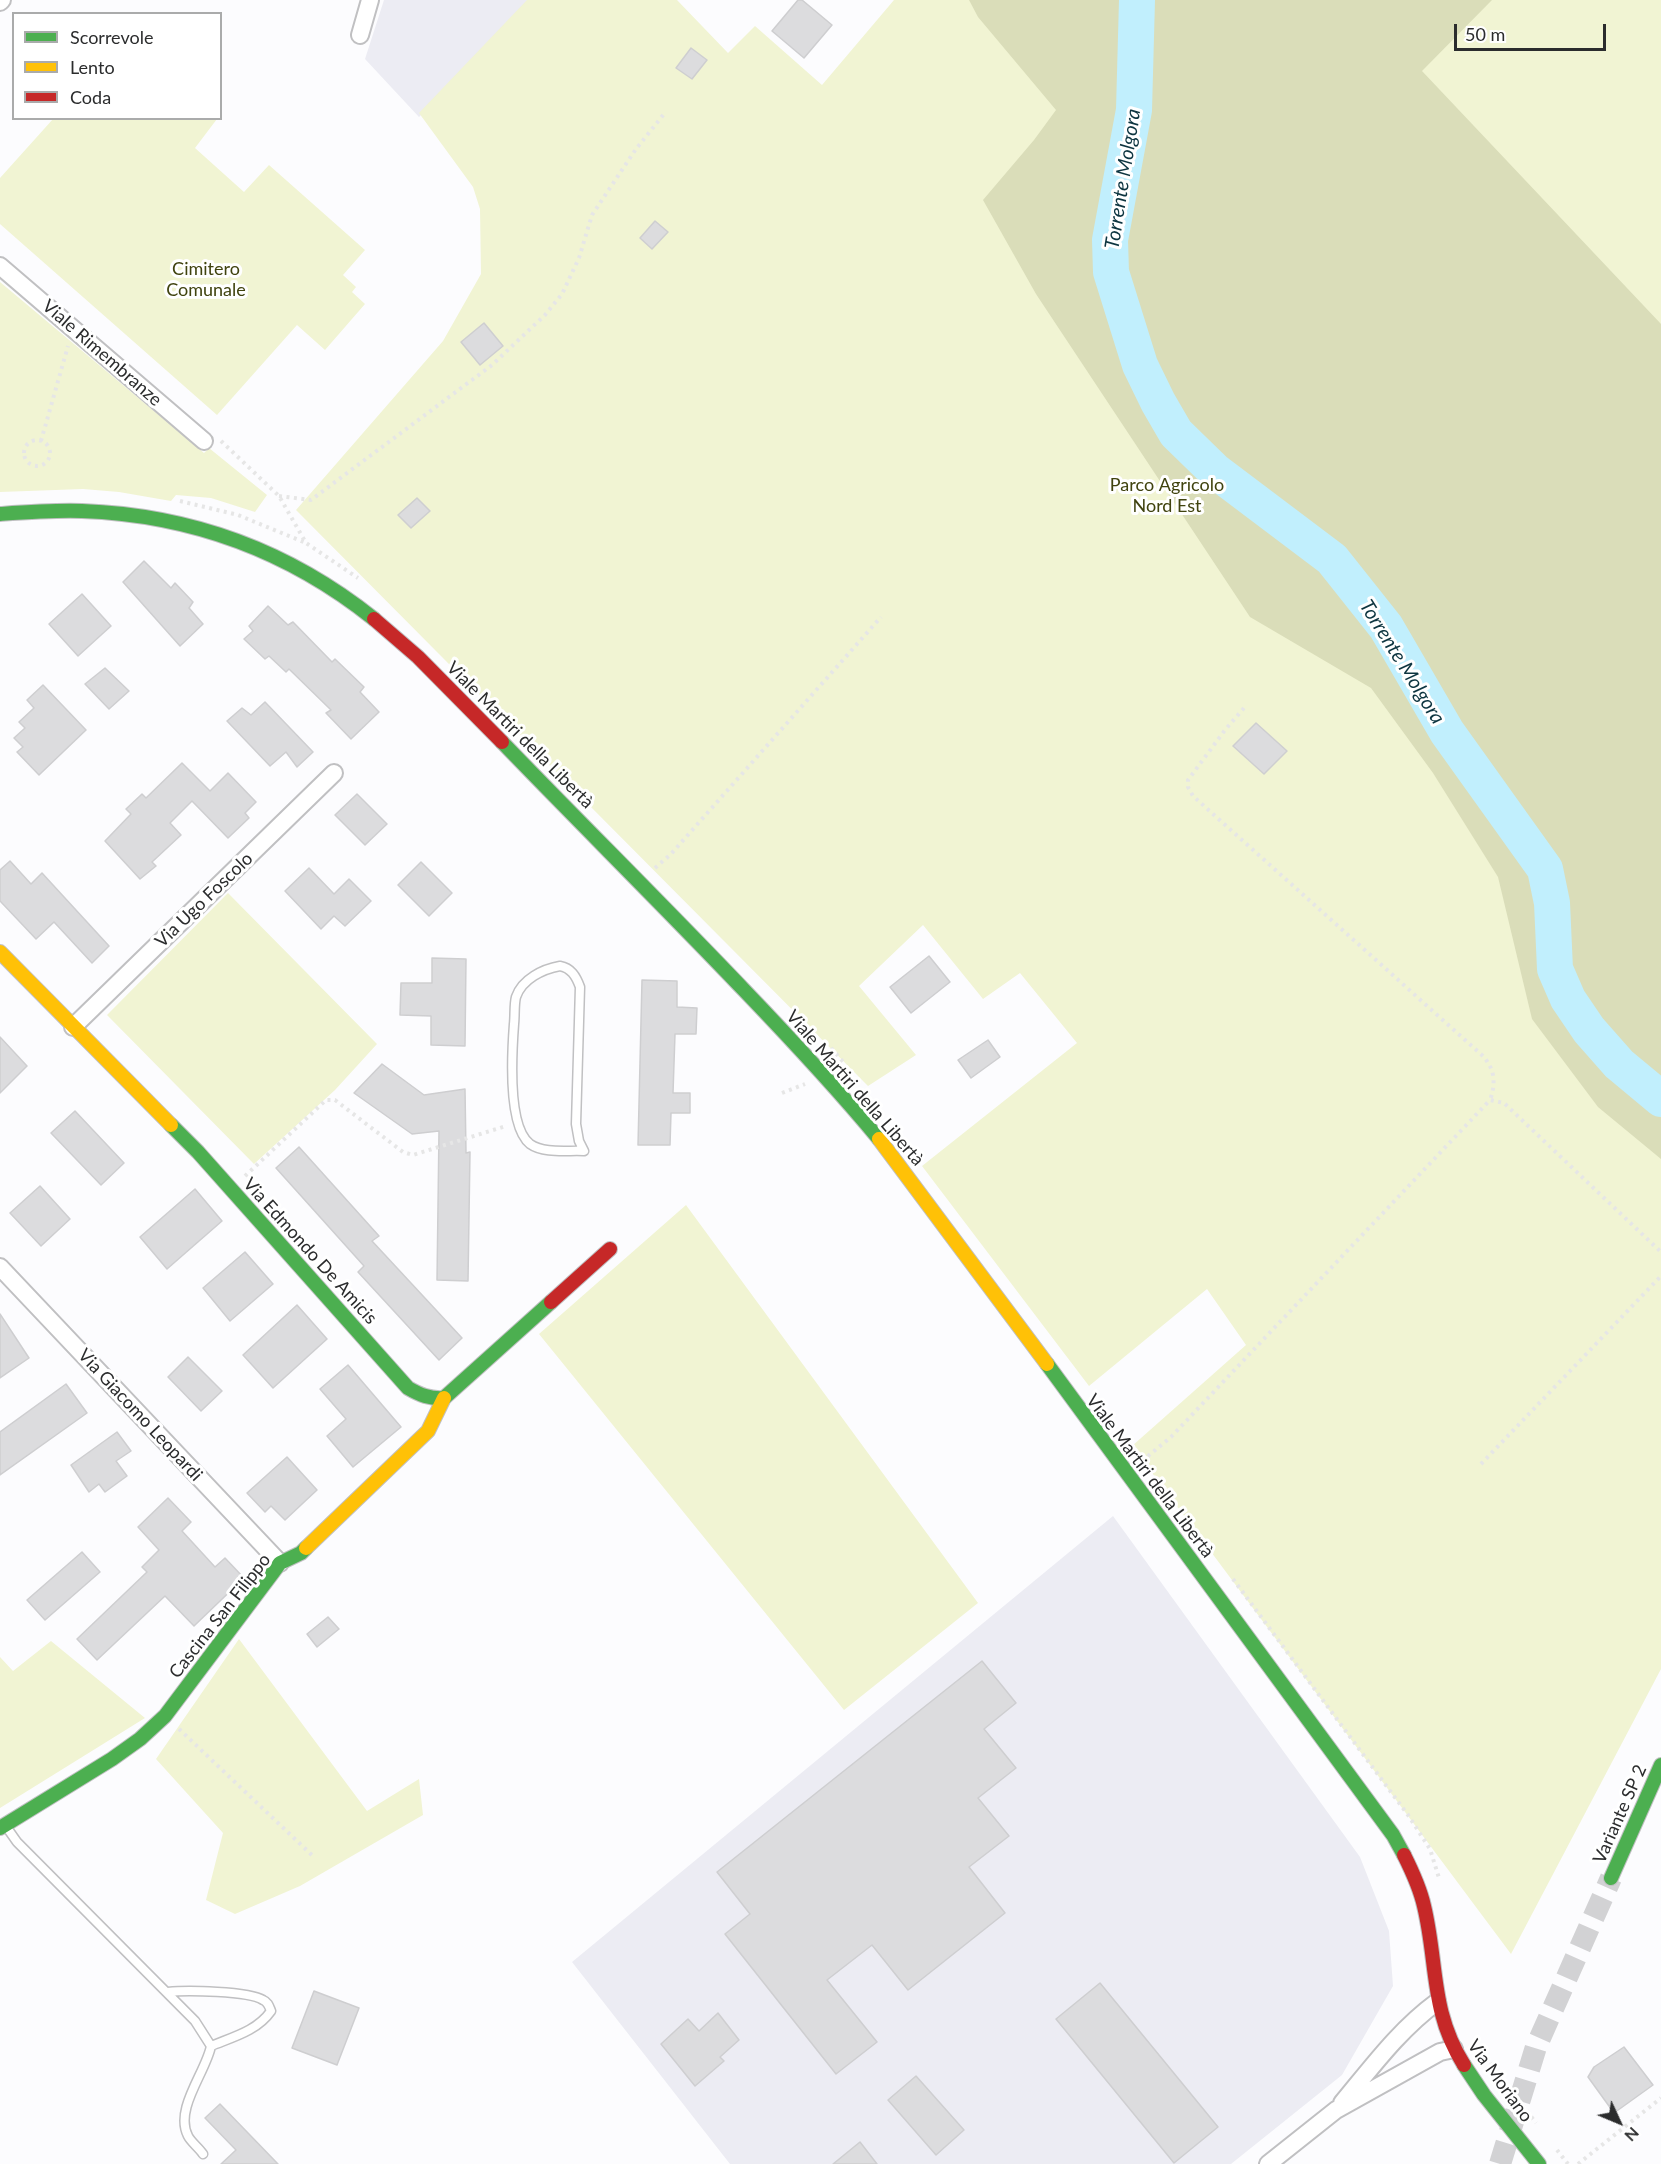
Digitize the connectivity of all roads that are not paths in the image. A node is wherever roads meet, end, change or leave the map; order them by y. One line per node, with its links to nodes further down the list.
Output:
1 (370, 0): 2 (street)
2 (360, 35)
3 (0, 266): 4 (street, Viale Rimembranze)
4 (204, 441)
5 (0, 514): 17 (street, Viale Martiri della Libertà)
6 (334, 773): 8 (street, Via Ugo Foscolo)
7 (0, 952): 8 (street, Via Edmondo De Amicis)
8 (73, 1027): 12 (street, Via Edmondo De Amicis)
9 (518, 1123): 9 (lane)
10 (610, 1249): 12 (street)
11 (0, 1267): 13 (street, Via Giacomo Leopardi)
12 (444, 1398): 13 (street, Cascina San Filippo)
13 (280, 1563): 15 (street, Cascina San Filippo)
14 (1661, 1765): 16 (street, Variante SP 2)
15 (2, 1827): 18 (lane)
16 (1611, 1878)
17 (1432, 1979): 19 (street, Via Moriano)
18 (168, 1992): 20 (lane); 20 (lane)
19 (1437, 2002): 21 (street, Via Moriano); 22 (street)
20 (211, 2046): 23 (lane)
21 (1454, 2049): 22 (street); 25 (street, Via Moriano)
22 (1336, 2110): 24 (street)
23 (203, 2154)
24 (1268, 2164)
25 (1539, 2164)

